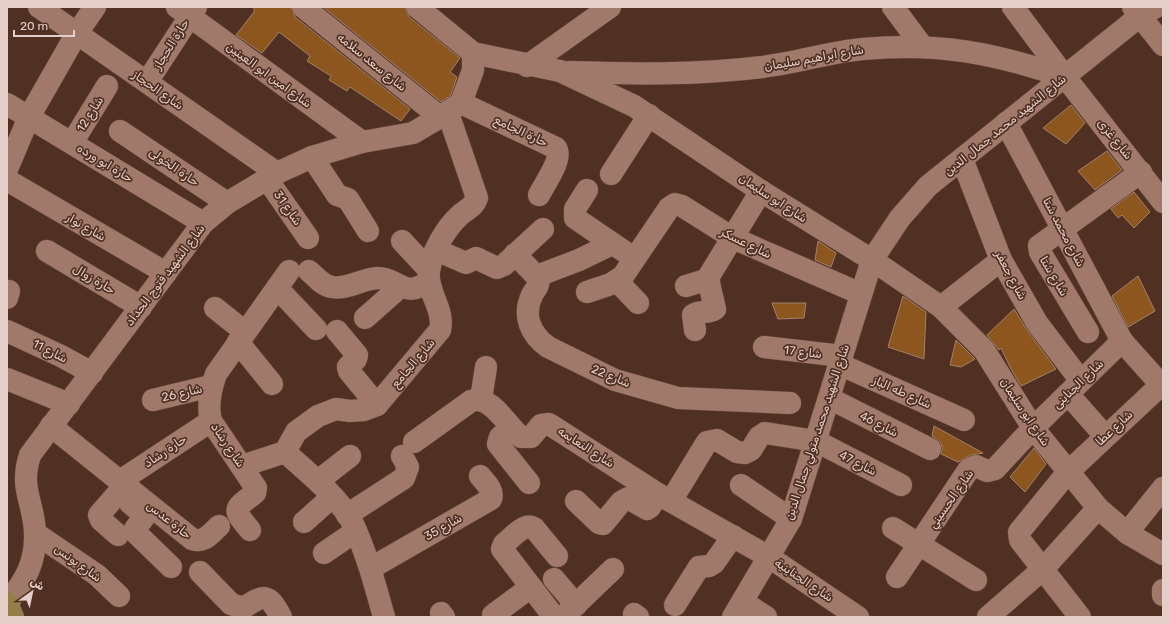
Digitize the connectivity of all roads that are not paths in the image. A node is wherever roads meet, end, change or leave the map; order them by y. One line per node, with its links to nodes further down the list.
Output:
1 (39, 7): 10 (street, شارع الحجاز)
2 (95, 7): 10 (street)
3 (303, 7): 20 (street, شارع سعد سلامه)
4 (417, 7): 13 (street, شارع ابو سليمان)
5 (892, 7): 12 (street)
6 (1013, 7): 16 (street, شارع غزى)
7 (601, 9): 14 (street)
8 (187, 10): 17 (street, حارة الحجاز); 25 (street, شارع امين ابو العينين)
9 (1143, 10): 11 (street); 16 (street, شارع الشهيد محمد جمال الدين)
10 (77, 33): 17 (street, شارع الحجاز); 22 (street)
11 (1163, 45)
12 (922, 46): 15 (street, شارع ابراهيم سليمان); 16 (street, شارع ابراهيم سليمان)
13 (473, 53): 14 (street, شارع ابو سليمان); 20 (street)
14 (527, 66): 15 (street, شارع ابو سليمان)
15 (560, 71): 21 (street, شارع ابو سليمان)
16 (1065, 77): 23 (street, شارع الشهيد محمد جمال الدين); 30 (street, شارع غزى)
17 (147, 82): 32 (street, شارع الحجاز)
18 (107, 86): 26 (street, شارع 12)
19 (7, 104): 22 (street, حارة ابو ورده)
20 (450, 111): 25 (street, شارع الشهيد فتوح الحداد); 36 (street, حارة الجامع); 48 (street)
21 (649, 115): 31 (street); 35 (street, شارع ابو سليمان)
22 (29, 117): 26 (street, حارة ابو ورده); 29 (street)
23 (1006, 123): 28 (street, شارع الشهيد محمد جمال الدين); 40 (street, شارع محمد شتا)
24 (120, 131): 38 (street, حارة الخولى)
25 (362, 142): 27 (street, شارع الشهيد فتوح الحداد)
26 (72, 143): 39 (street, حارة ابو ورده)
27 (312, 157): 32 (street, شارع الشهيد فتوح الحداد); 42 (street)
28 (962, 159): 51 (street, شارع الشهيد محمد جمال الدين); 52 (street, شارع جعفر)
29 (7, 169)
30 (1141, 172): 37 (street, شارع غزى); 40 (street, شارع شتا)
31 (611, 174)
32 (272, 176): 38 (street, شارع الشهيد فتوح الحداد); 43 (street, شارع 31)
33 (7, 180): 53 (street, شارع نوار)
34 (587, 190): 46 (street)
35 (760, 191): 44 (street); 51 (street, شارع ابو سليمان)
36 (539, 195)
37 (1163, 202)
38 (227, 203): 39 (street, شارع الشهيد فتوح الحداد)
39 (203, 223): 53 (street, شارع الشهيد فتوح الحداد)
40 (1062, 228): 70 (street, شارع شتا); 72 (street, شارع محمد شتا)
41 (543, 229): 49 (street)
42 (368, 231)
43 (308, 238)
44 (733, 238): 50 (street, شارع عسكر); 57 (street); 62 (street, شارع عسكر)
45 (402, 241): 54 (street)
46 (612, 244): 50 (street); 55 (street)
47 (47, 250): 64 (street, حارة زوال)
48 (436, 250): 49 (street); 54 (street)
49 (515, 254): 55 (street)
50 (634, 258): 58 (street, شارع عسكر)
51 (872, 260): 62 (street, شارع الشهيد محمد متولي جمال الدين); 65 (street, شارع ابو سليمان)
52 (1001, 260): 65 (street); 81 (street, شارع جعفر)
53 (166, 273): 64 (street, شارع الشهيد فتوح الحداد)
54 (429, 276): 60 (street); 86 (street, شارع الجامع)
55 (537, 276): 87 (street, شارع 22)
56 (291, 277): 60 (street); 71 (street, شارع رشاد); 86 (street)
57 (709, 279): 59 (street); 68 (street)
58 (617, 281): 61 (street); 63 (street)
59 (686, 286)
60 (400, 287): 67 (street)
61 (586, 292)
62 (861, 294): 74 (street, شارع الشهيد محمد متولي جمال الدين)
63 (638, 302)
64 (141, 307): 76 (street, شارع الشهيد فتوح الحداد)
65 (941, 307): 92 (street, شارع ابو سليمان)
66 (215, 308): 71 (street)
67 (366, 318)
68 (695, 330)
69 (7, 331): 76 (street, شارع 11)
70 (1088, 332)
71 (241, 337): 78 (street); 79 (street, شارع رشاد)
72 (1122, 341): 80 (street, شارع محمد شتا); 81 (street, شارع الجناينى)
73 (764, 347): 74 (street, شارع 17)
74 (841, 360): 82 (street, شارع الشهيد محمد متولي جمال الدين); 88 (street, شارع طه الباز)
75 (486, 367): 83 (street)
76 (92, 373): 85 (street, شارع الشهيد فتوح الحداد)
77 (7, 379): 85 (street)
78 (272, 384)
79 (211, 386): 84 (street, شارع 26); 89 (street, شارع رشاد)
80 (1162, 386): 93 (street, شارع عطا)
81 (1074, 388): 92 (street, شارع الجناينى); 93 (street, شارع جعفر)
82 (829, 398): 94 (street, شارع الشهيد محمد متولي جمال الدين); 95 (street, شارع 46)
83 (480, 399): 91 (street, شارع النعايمه); 113 (street)
84 (153, 400)
85 (68, 404): 90 (street, شارع الشهيد فتوح الحداد)
86 (378, 404): 96 (street)
87 (790, 404)
88 (964, 420)
89 (211, 421): 98 (street, شارع رشاد); 105 (street, حارة رشاد)
90 (51, 426): 105 (street); 117 (street, شارع الشهيد فتوح الحداد)
91 (512, 428): 102 (street); 108 (street, شارع النعايمه)
92 (1034, 428): 99 (street, شارع ابو سليمان); 121 (street, شارع الحسيني)
93 (1105, 436): 99 (street, شارع عطا)
94 (816, 441): 104 (street, شارع 47); 108 (street, شارع 47); 111 (street, شارع الشهيد محمد متولي جمال الدين)
95 (930, 449)
96 (285, 452): 98 (street); 101 (street)
97 (350, 456): 101 (street)
98 (242, 466): 116 (street, شارع رشاد)
99 (1068, 472): 110 (street, شارع ابو سليمان); 128 (street)
100 (480, 476): 127 (street, شارع 35)
101 (318, 481): 107 (street)
102 (530, 483)
103 (741, 485): 111 (street)
104 (901, 485)
105 (126, 486): 114 (street, حارة عدس); 119 (street, حارة رشاد); 126 (street)
106 (1163, 488): 118 (street)
107 (332, 497): 112 (street); 113 (street)
108 (665, 498): 109 (street); 120 (street, شارع النعايمه)
109 (576, 501)
110 (1098, 508): 118 (street, شارع ابو سليمان); 128 (street)
111 (792, 519): 125 (street, شارع الشهيد محمد متولي جمال الدين)
112 (304, 522)
113 (351, 523): 122 (street); 127 (street)
114 (219, 526)
115 (894, 528): 121 (street)
116 (250, 530)
117 (35, 533): 137 (street, شارع يونس); 138 (street, شارع الشهيد فتوح الحداد)
118 (1128, 533): 123 (street, شارع ابو سليمان)
119 (118, 534)
120 (733, 536): 125 (street, شارع النعايمه); 139 (street)
121 (919, 544): 131 (street, شارع الحسيني); 133 (street)
122 (324, 553)
123 (1163, 554)
124 (557, 556): 134 (street)
125 (769, 557): 140 (street, شارع الشهيد محمد متولي جمال الدين); 148 (street, شارع الجناينية)
126 (171, 567)
127 (371, 568): 142 (street)
128 (1044, 569): 149 (street); 150 (street)
129 (613, 570): 141 (street)
130 (200, 572): 145 (street)
131 (897, 577)
132 (554, 579): 141 (street)
133 (976, 580)
134 (531, 587): 143 (street); 146 (street)
135 (1163, 590): 136 (street)
136 (1163, 595)
137 (119, 596)
138 (7, 603): 144 (main road)
139 (675, 605)
140 (738, 610): 147 (street)
141 (569, 611)
142 (379, 614)
143 (493, 615)
144 (14, 617)
145 (280, 617)
146 (554, 617)
147 (766, 617)
148 (858, 617)
149 (988, 617)
150 (1080, 617)

